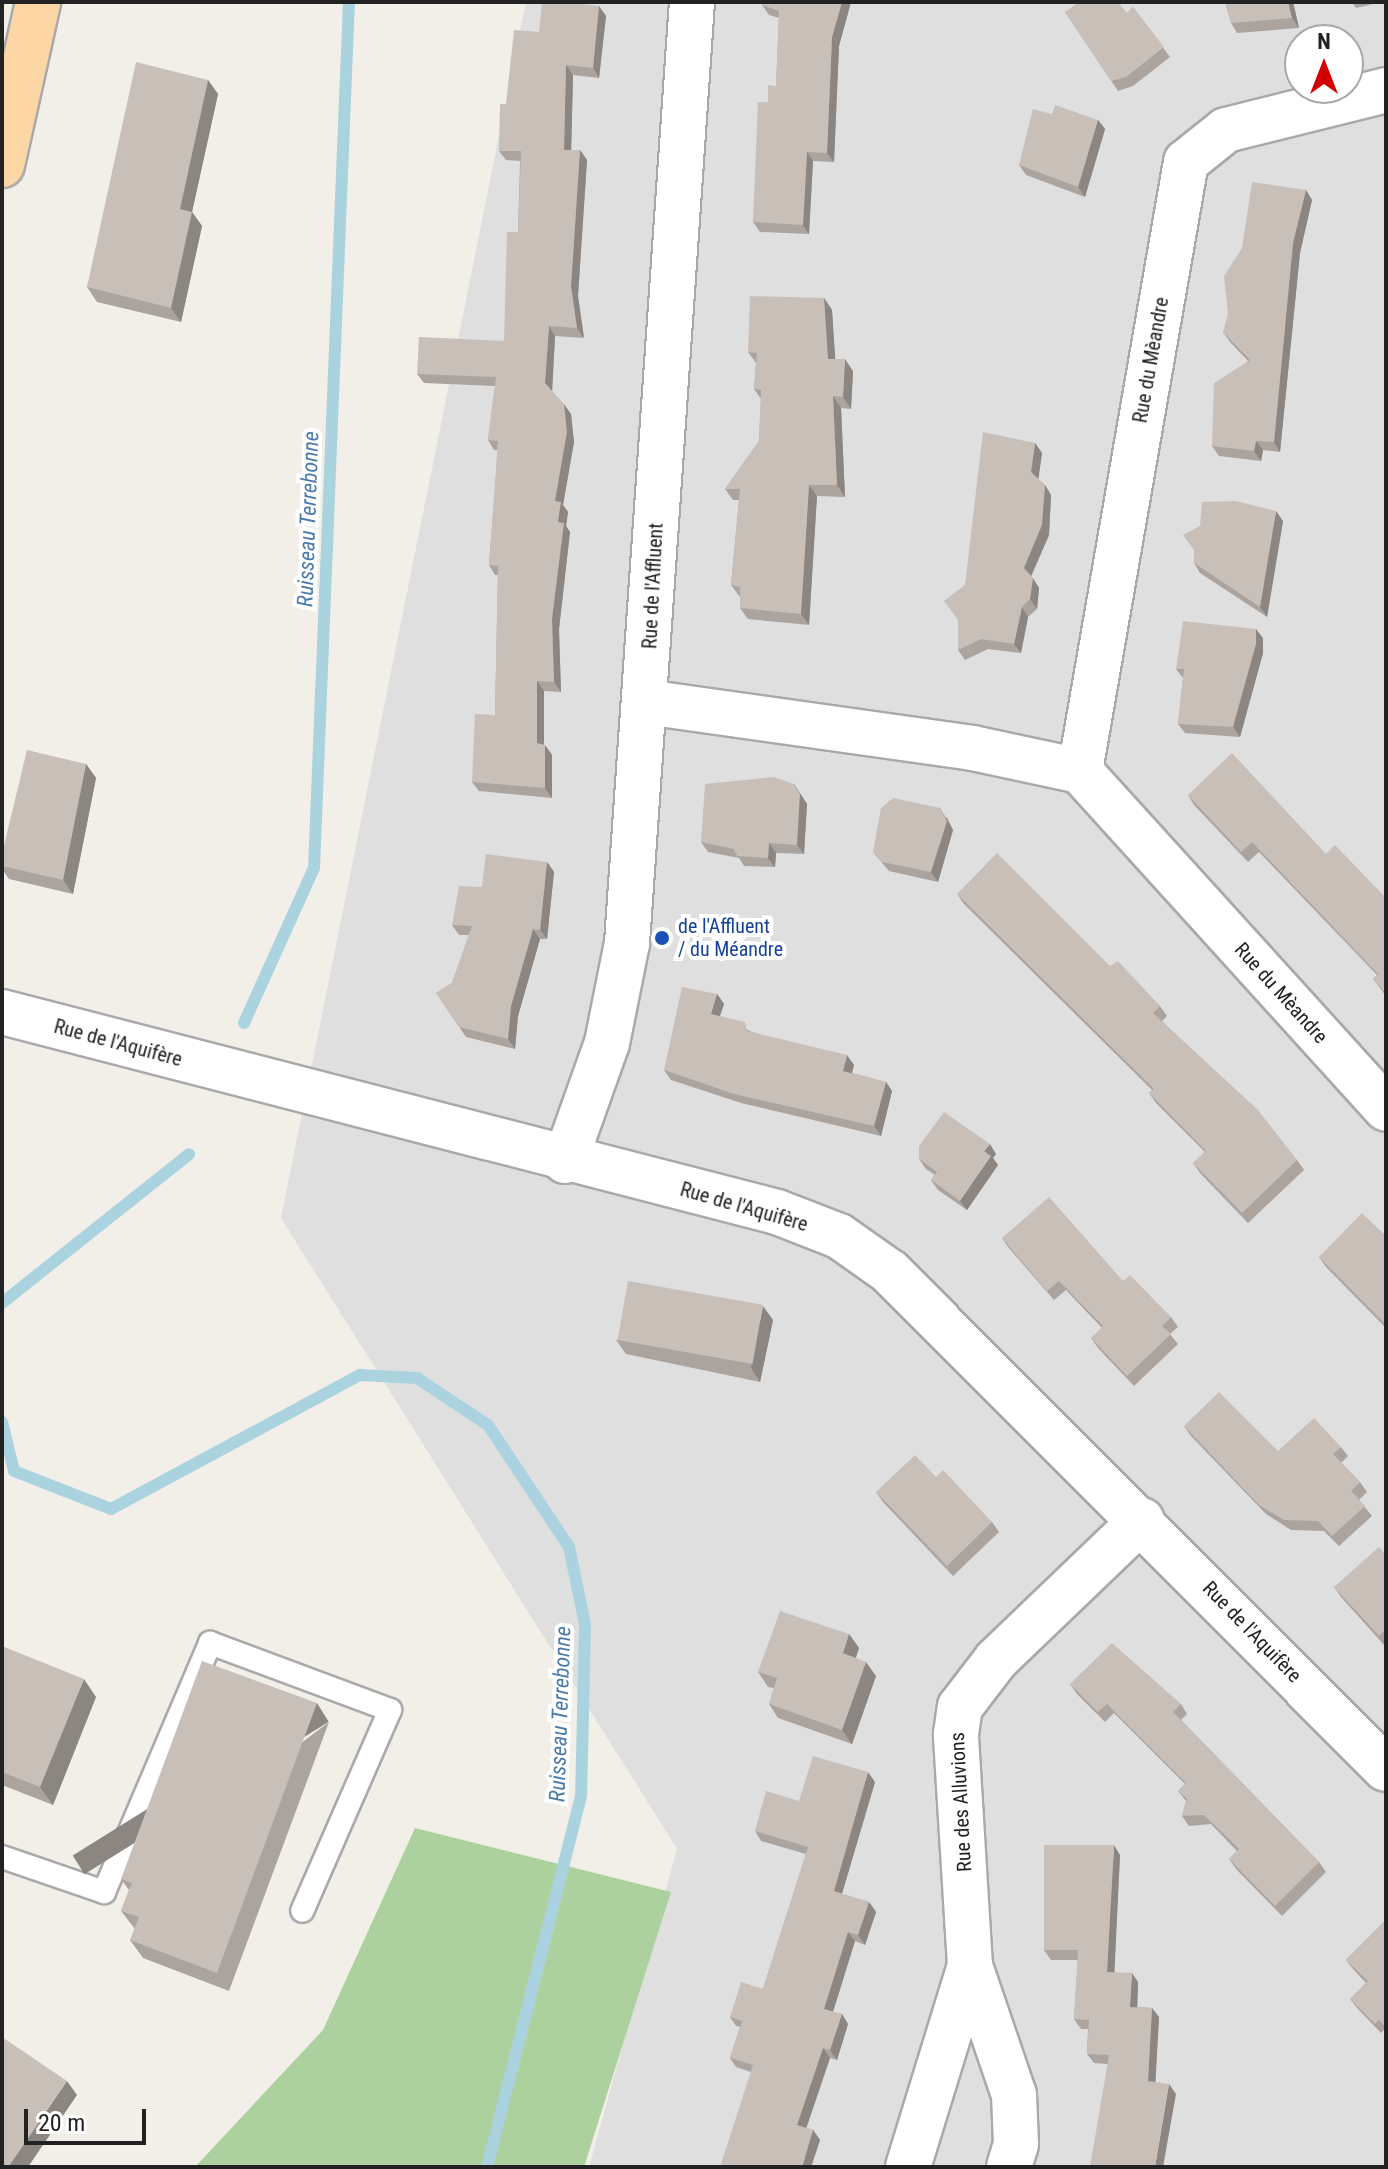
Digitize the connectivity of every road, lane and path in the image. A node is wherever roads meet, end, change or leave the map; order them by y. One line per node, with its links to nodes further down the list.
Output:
1 (38, 2): 4 (main road)
2 (692, 2): 5 (street, Rue de l'Affluent)
3 (1386, 90): 6 (street, Rue du Mèandre)
4 (2, 165)
5 (646, 702): 6 (street); 9 (street, Rue de l'Affluent)
6 (1080, 771): 8 (street, Rue du Mèandre)
7 (2, 1012): 9 (street, Rue de l'Aquifère)
8 (1386, 1109)
9 (565, 1161): 10 (street, Rue de l'Aquifère)
10 (1142, 1520): 11 (street, Rue de l'Aquifère); 14 (street, Rue des Alluvions)
11 (1386, 1769)
12 (2, 1857): 13 (lane)
13 (302, 1911)
14 (970, 1966): 15 (street, Rue des Alluvions); 16 (street, Rue des Alluvions)
15 (908, 2167)
16 (1009, 2167)

